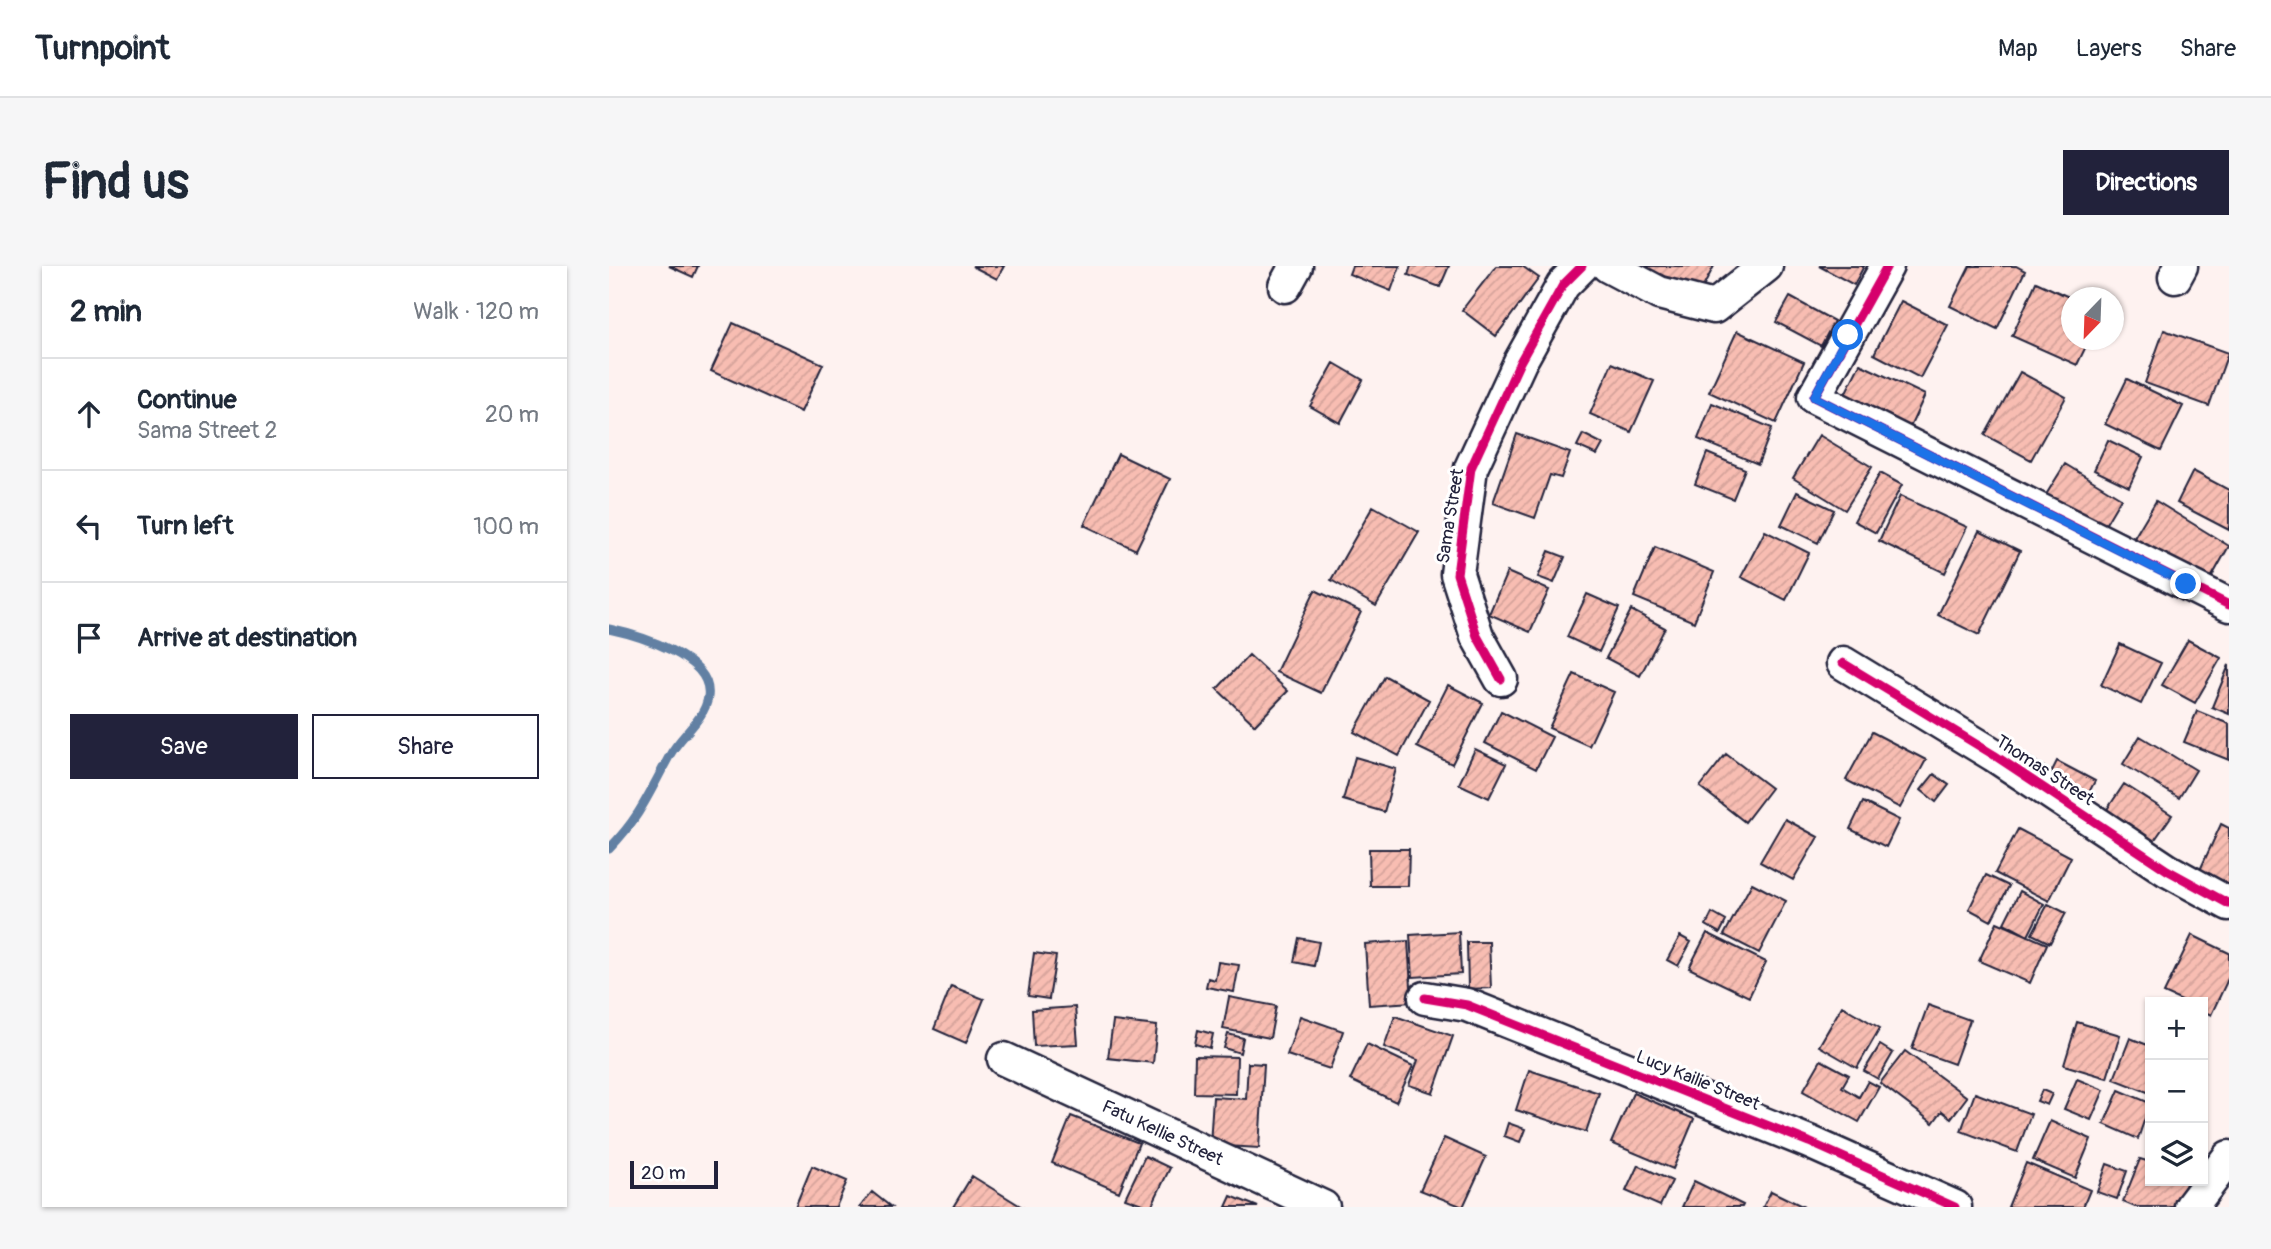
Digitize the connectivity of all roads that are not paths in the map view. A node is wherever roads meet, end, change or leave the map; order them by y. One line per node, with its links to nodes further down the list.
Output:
1 (1608, 266): 2 (street)
2 (1766, 266)
3 (1887, 266): 5 (street)
4 (1572, 276): 7 (street, Sama Street)
5 (2229, 605)
6 (1843, 663): 8 (street, Thomas Street)
7 (1501, 679)
8 (2229, 904)
9 (1425, 998): 13 (street, Lucy Kailie Street)
10 (1004, 1059): 12 (street, Fatu Kellie Street)
11 (2229, 1157): 14 (street)
12 (1323, 1207)
13 (1955, 1207)
14 (2191, 1207)

